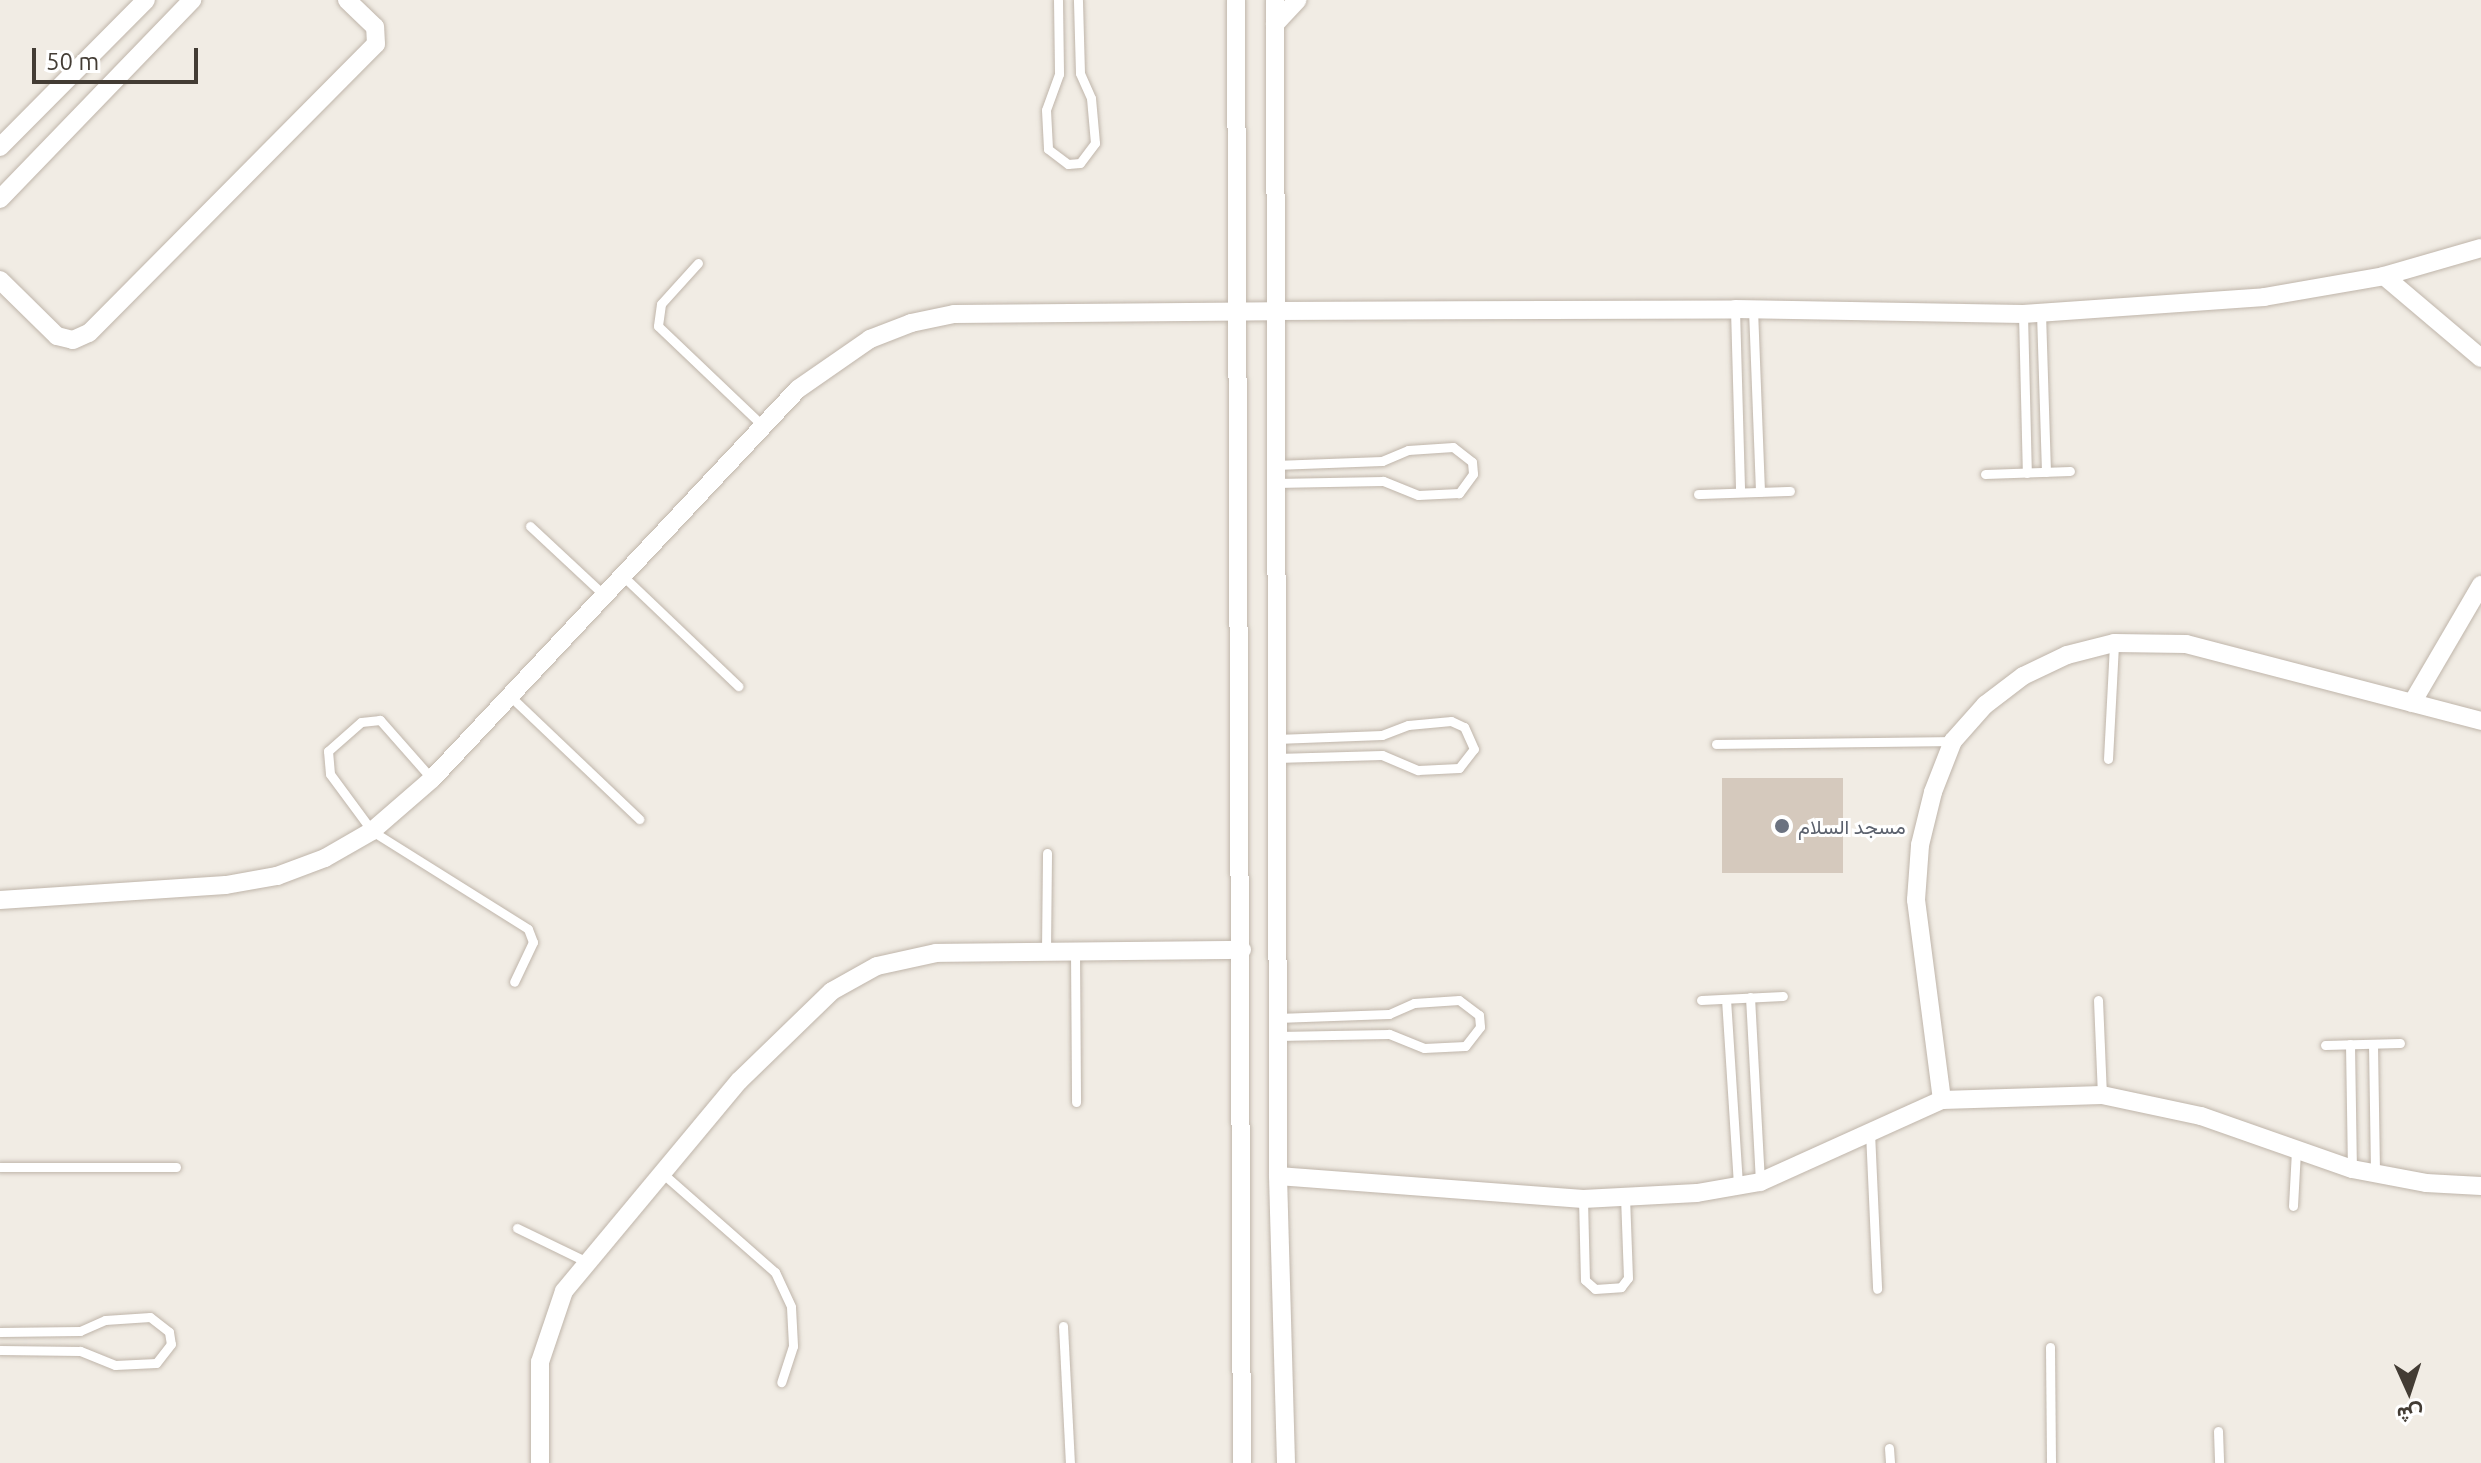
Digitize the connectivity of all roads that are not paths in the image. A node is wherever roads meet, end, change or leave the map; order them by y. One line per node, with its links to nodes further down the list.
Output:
1 (146, 0): 10 (street)
2 (192, 0): 11 (street)
3 (347, 0): 15 (street)
4 (1058, 0): 5 (lane)
5 (1078, 0)
6 (1236, 0): 17 (street)
7 (1275, 0): 9 (street)
8 (1297, 0): 9 (street)
9 (1275, 24): 18 (street)
10 (0, 147)
11 (0, 199)
12 (2481, 248): 14 (street)
13 (698, 263): 21 (lane)
14 (2384, 276): 19 (street); 20 (street)
15 (0, 280)
16 (1744, 309): 18 (street); 19 (street); 28 (lane); 29 (lane)
17 (1236, 311): 18 (street); 21 (street); 49 (street)
18 (1274, 311): 25 (street)
19 (2032, 314): 23 (lane); 24 (lane)
20 (2481, 358)
21 (763, 426): 32 (street)
22 (2070, 471): 23 (lane)
23 (2046, 472): 24 (lane)
24 (2027, 473): 26 (lane)
25 (1275, 474): 25 (lane); 42 (street)
26 (1985, 474)
27 (1790, 491): 29 (lane)
28 (1740, 492): 29 (lane); 30 (lane)
29 (1760, 492)
30 (1698, 494)
31 (530, 526): 34 (lane)
32 (622, 575): 34 (street); 36 (lane)
33 (2481, 585): 38 (street)
34 (604, 595): 37 (street)
35 (2114, 643): 38 (street); 40 (street); 43 (lane)
36 (738, 686)
37 (509, 695): 44 (street); 45 (lane)
38 (2412, 703): 39 (street)
39 (2481, 721)
40 (1953, 741): 41 (lane); 64 (street)
41 (1716, 744)
42 (1276, 748): 42 (lane); 58 (street)
43 (2108, 759)
44 (432, 779): 46 (street); 46 (lane)
45 (639, 819)
46 (372, 831): 48 (street); 52 (lane)
47 (1047, 853): 50 (lane)
48 (0, 900)
49 (1242, 950): 51 (street); 92 (street)
50 (1046, 951): 51 (street); 71 (street)
51 (1075, 951): 65 (lane)
52 (514, 982)
53 (1783, 996): 54 (lane)
54 (1750, 997): 55 (lane); 74 (lane)
55 (1726, 999): 56 (lane); 76 (lane)
56 (1701, 1000)
57 (2098, 1000): 63 (lane)
58 (1277, 1027): 58 (lane); 73 (street)
59 (2400, 1043): 61 (lane)
60 (2350, 1044): 61 (lane); 62 (lane); 70 (lane)
61 (2373, 1044): 72 (lane)
62 (2325, 1045)
63 (2102, 1095): 64 (street); 67 (street)
64 (1942, 1100): 66 (street)
65 (1076, 1102)
66 (1870, 1132): 74 (street); 82 (lane)
67 (2296, 1151): 70 (street); 79 (lane)
68 (0, 1167): 69 (lane)
69 (176, 1167)
70 (2352, 1169): 72 (street)
71 (661, 1172): 81 (street); 87 (lane)
72 (2375, 1175): 75 (street)
73 (1278, 1176): 78 (street); 93 (street)
74 (1760, 1182): 76 (street)
75 (2481, 1186)
76 (1738, 1187): 77 (street)
77 (1625, 1197): 78 (street); 78 (lane)
78 (1583, 1199)
79 (2293, 1206)
80 (517, 1228): 81 (lane)
81 (585, 1261): 90 (street)
82 (1877, 1289)
83 (1063, 1326): 91 (lane)
84 (0, 1332): 86 (lane)
85 (2050, 1347): 95 (lane)
86 (0, 1350)
87 (781, 1382)
88 (2218, 1431): 96 (lane)
89 (1889, 1448): 94 (lane)
90 (540, 1463)
91 (1070, 1463)
92 (1242, 1463)
93 (1286, 1463)
94 (1890, 1463)
95 (2051, 1463)
96 (2219, 1463)

